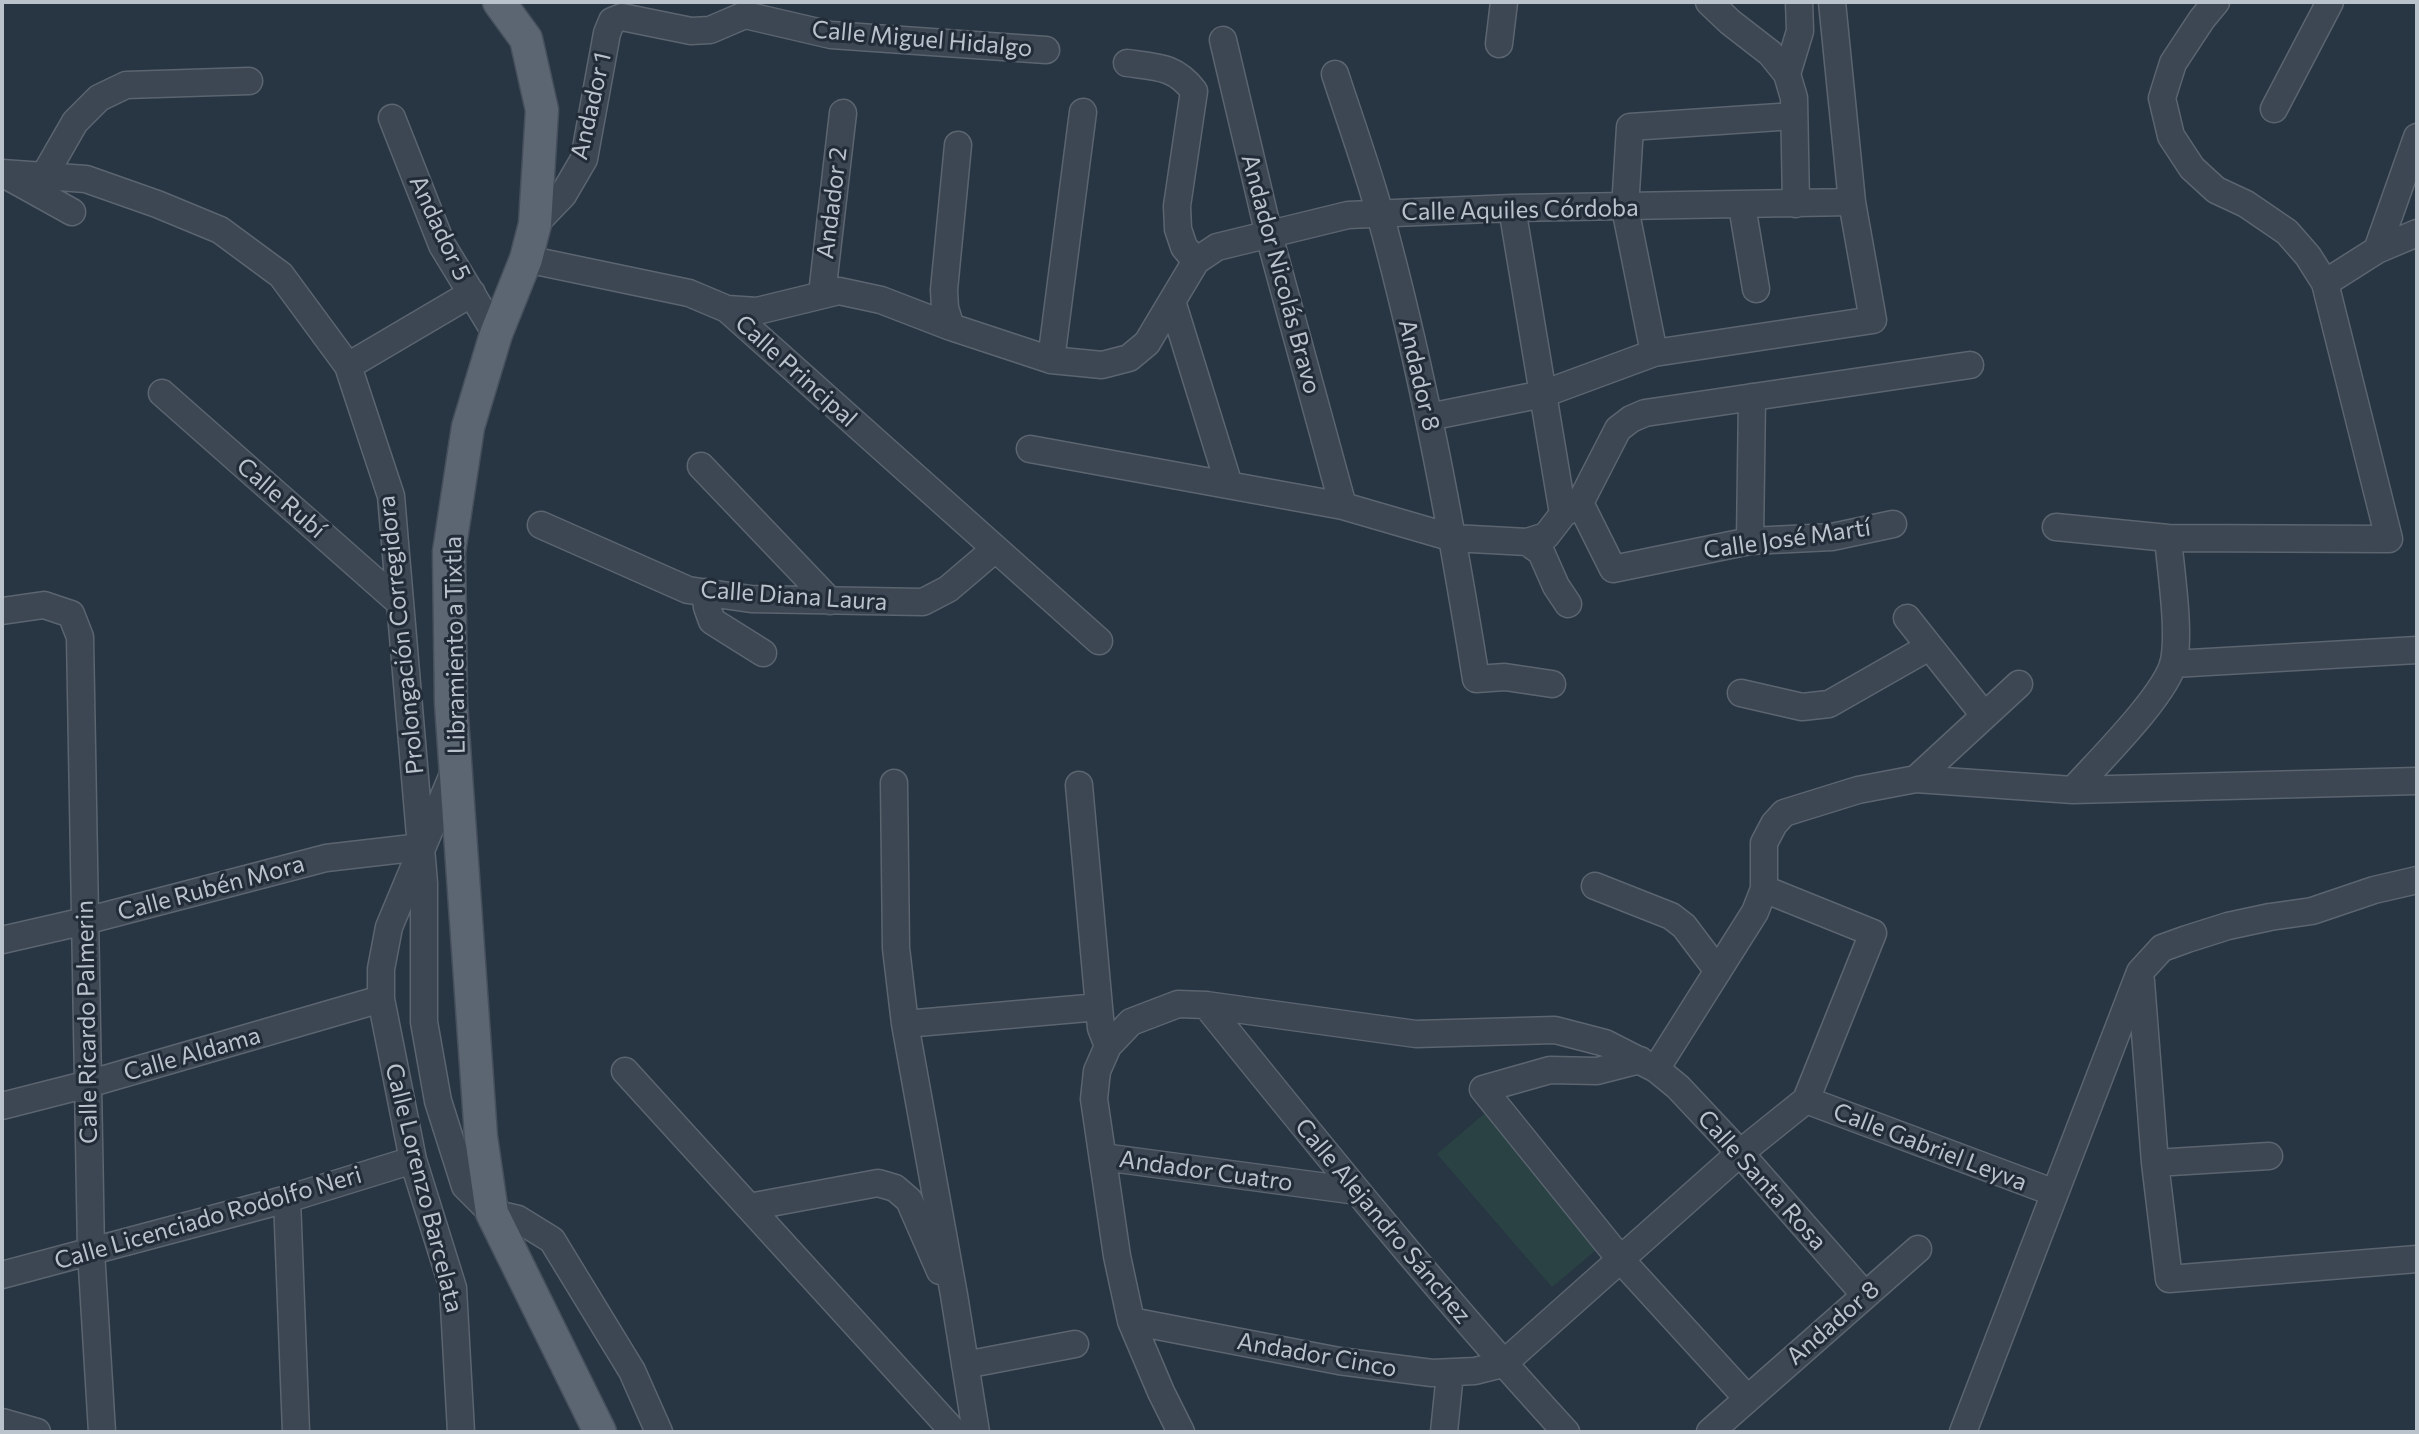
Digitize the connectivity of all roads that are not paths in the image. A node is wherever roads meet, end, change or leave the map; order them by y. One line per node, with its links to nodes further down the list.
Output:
1 (499, 2): 34 (main road, Libramiento a Tixtla)
2 (784, 2): 9 (street)
3 (1504, 2): 12 (street)
4 (1799, 2): 16 (street)
5 (1832, 2): 27 (street)
6 (2216, 2): 40 (street)
7 (2330, 2): 18 (street)
8 (1712, 3): 16 (street)
9 (760, 19): 10 (street, Calle Miguel Hidalgo); 13 (street, Calle Miguel Hidalgo)
10 (612, 21): 34 (street, Andador 1)
11 (1223, 40): 36 (street, Andador Nicolás Bravo)
12 (1499, 44)
13 (1046, 50)
14 (1127, 63): 39 (street)
15 (1335, 74): 33 (street, Andador 8)
16 (1787, 74): 21 (street)
17 (249, 81): 26 (street)
18 (2274, 109)
19 (1083, 112): 49 (street)
20 (843, 113): 43 (street, Andador 2)
21 (1794, 116): 28 (street); 31 (street)
22 (392, 118): 42 (street, Andador 5)
23 (2417, 137): 37 (street)
24 (958, 145): 46 (street)
25 (2, 173): 26 (street, Prolongación Corregidora); 32 (street)
26 (44, 176): 51 (street, Prolongación Corregidora)
27 (1852, 202): 28 (street, Calle Aquiles Córdoba); 48 (street)
28 (1796, 204): 29 (street, Calle Aquiles Córdoba)
29 (1742, 206): 31 (street, Calle Aquiles Córdoba); 41 (street)
30 (1512, 208): 31 (street, Calle Aquiles Córdoba); 33 (street, Calle Aquiles Córdoba); 53 (street)
31 (1625, 208): 48 (street)
32 (72, 212)
33 (1380, 212): 36 (street, Calle Aquiles Córdoba); 55 (street, Andador 8)
34 (535, 224): 38 (main road, Libramiento a Tixtla)
35 (2417, 233): 37 (street)
36 (1269, 235): 39 (street, Calle Aquiles Córdoba); 59 (street, Andador Nicolás Bravo)
37 (2377, 250): 40 (street)
38 (526, 259): 45 (street, Calle Principal); 47 (main road, Libramiento a Tixtla)
39 (1196, 261): 44 (street)
40 (2325, 283): 65 (street)
41 (1756, 289)
42 (472, 293): 47 (street, Andador 5); 51 (street)
43 (822, 294): 45 (street); 46 (street)
44 (1172, 301): 49 (street); 58 (street)
45 (727, 309): 68 (street, Calle Principal)
46 (951, 327): 49 (street)
47 (496, 334): 84 (main road, Libramiento a Tixtla)
48 (1654, 353): 53 (street)
49 (1051, 360)
50 (1970, 365): 54 (street)
51 (348, 366): 71 (street, Prolongación Corregidora)
52 (162, 393): 71 (street, Calle Rubí)
53 (1543, 394): 55 (street); 60 (street)
54 (1752, 397): 60 (street); 66 (street)
55 (1429, 417): 64 (street, Andador 8)
56 (1030, 449): 58 (street)
57 (701, 466): 70 (street)
58 (1229, 485): 59 (street)
59 (1343, 506): 64 (street)
60 (1572, 508): 66 (street, Calle José Martí); 67 (street)
61 (1893, 524): 66 (street, Calle José Martí)
62 (541, 525): 69 (street, Calle Diana Laura)
63 (2056, 527): 65 (street)
64 (1453, 538): 67 (street); 80 (street)
65 (2168, 538): 79 (street)
66 (1750, 541)
67 (1527, 542): 72 (street)
68 (995, 549): 70 (street, Calle Diana Laura); 75 (street)
69 (705, 592): 70 (street, Calle Diana Laura); 78 (street)
70 (830, 601)
71 (400, 603): 90 (street, Prolongación Corregidora)
72 (1568, 604)
73 (2, 611): 94 (street, Calle Ricardo Palmerin)
74 (1907, 618): 76 (street)
75 (1099, 641)
76 (1929, 647): 82 (street); 83 (street)
77 (2417, 650): 79 (street)
78 (763, 653)
79 (2173, 664): 89 (street)
80 (1552, 684)
81 (2019, 684): 83 (street)
82 (1741, 693)
83 (1984, 715): 85 (street)
84 (456, 767): 90 (street, Calle Lorenzo Barcelata); 117 (main road, Libramiento a Tixtla)
85 (1916, 779): 89 (street); 93 (street)
86 (2417, 781): 89 (street)
87 (894, 783): 101 (street)
88 (1079, 785): 100 (street)
89 (2073, 790)
90 (421, 847): 94 (street, Calle Rubén Mora); 98 (street, Calle Lorenzo Barcelata); 117 (street, Prolongación Corregidora)
91 (2417, 880): 97 (street)
92 (1595, 886): 96 (street)
93 (1764, 889): 96 (street); 106 (street)
94 (85, 921): 95 (street, Calle Rubén Mora); 105 (street, Calle Ricardo Palmerin)
95 (2, 940)
96 (1718, 971): 103 (street)
97 (2140, 972): 112 (street); 114 (street)
98 (381, 999): 105 (street, Calle Aldama); 111 (street, Calle Lorenzo Barcelata)
99 (1206, 1005): 102 (street, Calle Santa Rosa); 103 (street, Calle Santa Rosa); 113 (street, Calle Alejandro Sánchez)
100 (1099, 1007): 101 (street); 102 (street)
101 (905, 1024): 123 (street)
102 (1108, 1046): 110 (street)
103 (1648, 1064): 108 (street, Calle Santa Rosa); 121 (street)
104 (625, 1071): 116 (street)
105 (88, 1084): 107 (street, Calle Aldama); 119 (street, Calle Ricardo Palmerin)
106 (1806, 1100): 108 (street); 114 (street, Calle Gabriel Leyva)
107 (2, 1106)
108 (1740, 1153): 121 (street); 124 (street, Calle Santa Rosa)
109 (2269, 1156): 112 (street)
110 (1103, 1157): 113 (street, Andador Cuatro); 125 (street)
111 (413, 1160): 115 (street, Calle Licenciado Rodolfo Neri); 135 (street, Calle Lorenzo Barcelata)
112 (2155, 1163): 120 (street)
113 (1357, 1191): 127 (street, Calle Alejandro Sánchez)
114 (2055, 1193): 144 (street)
115 (287, 1199): 119 (street, Calle Licenciado Rodolfo Neri); 134 (street)
116 (749, 1207): 123 (street); 138 (street)
117 (492, 1213): 136 (main road, Libramiento a Tixtla); 137 (street)
118 (1918, 1249): 124 (street, Andador 8)
119 (91, 1251): 122 (street, Calle Licenciado Rodolfo Neri); 133 (street, Calle Ricardo Palmerin)
120 (2417, 1259)
121 (1621, 1260): 127 (street); 130 (street)
122 (2, 1275)
123 (954, 1295): 128 (street)
124 (1865, 1295): 130 (street, Andador 8)
125 (1131, 1321): 129 (street, Andador Cinco); 140 (street)
126 (1075, 1344): 128 (street)
127 (1503, 1364): 129 (street, Andador Cinco); 142 (street, Calle Alejandro Sánchez)
128 (965, 1365): 139 (street)
129 (1450, 1373): 141 (street)
130 (1747, 1398): 143 (street, Andador 8)
131 (2, 1422): 132 (street)
132 (37, 1432)
133 (102, 1432)
134 (296, 1432)
135 (461, 1432)
136 (600, 1432)
137 (659, 1432)
138 (954, 1432)
139 (976, 1432)
140 (1181, 1432)
141 (1444, 1432)
142 (1566, 1432)
143 (1710, 1432)
144 (1963, 1432)

